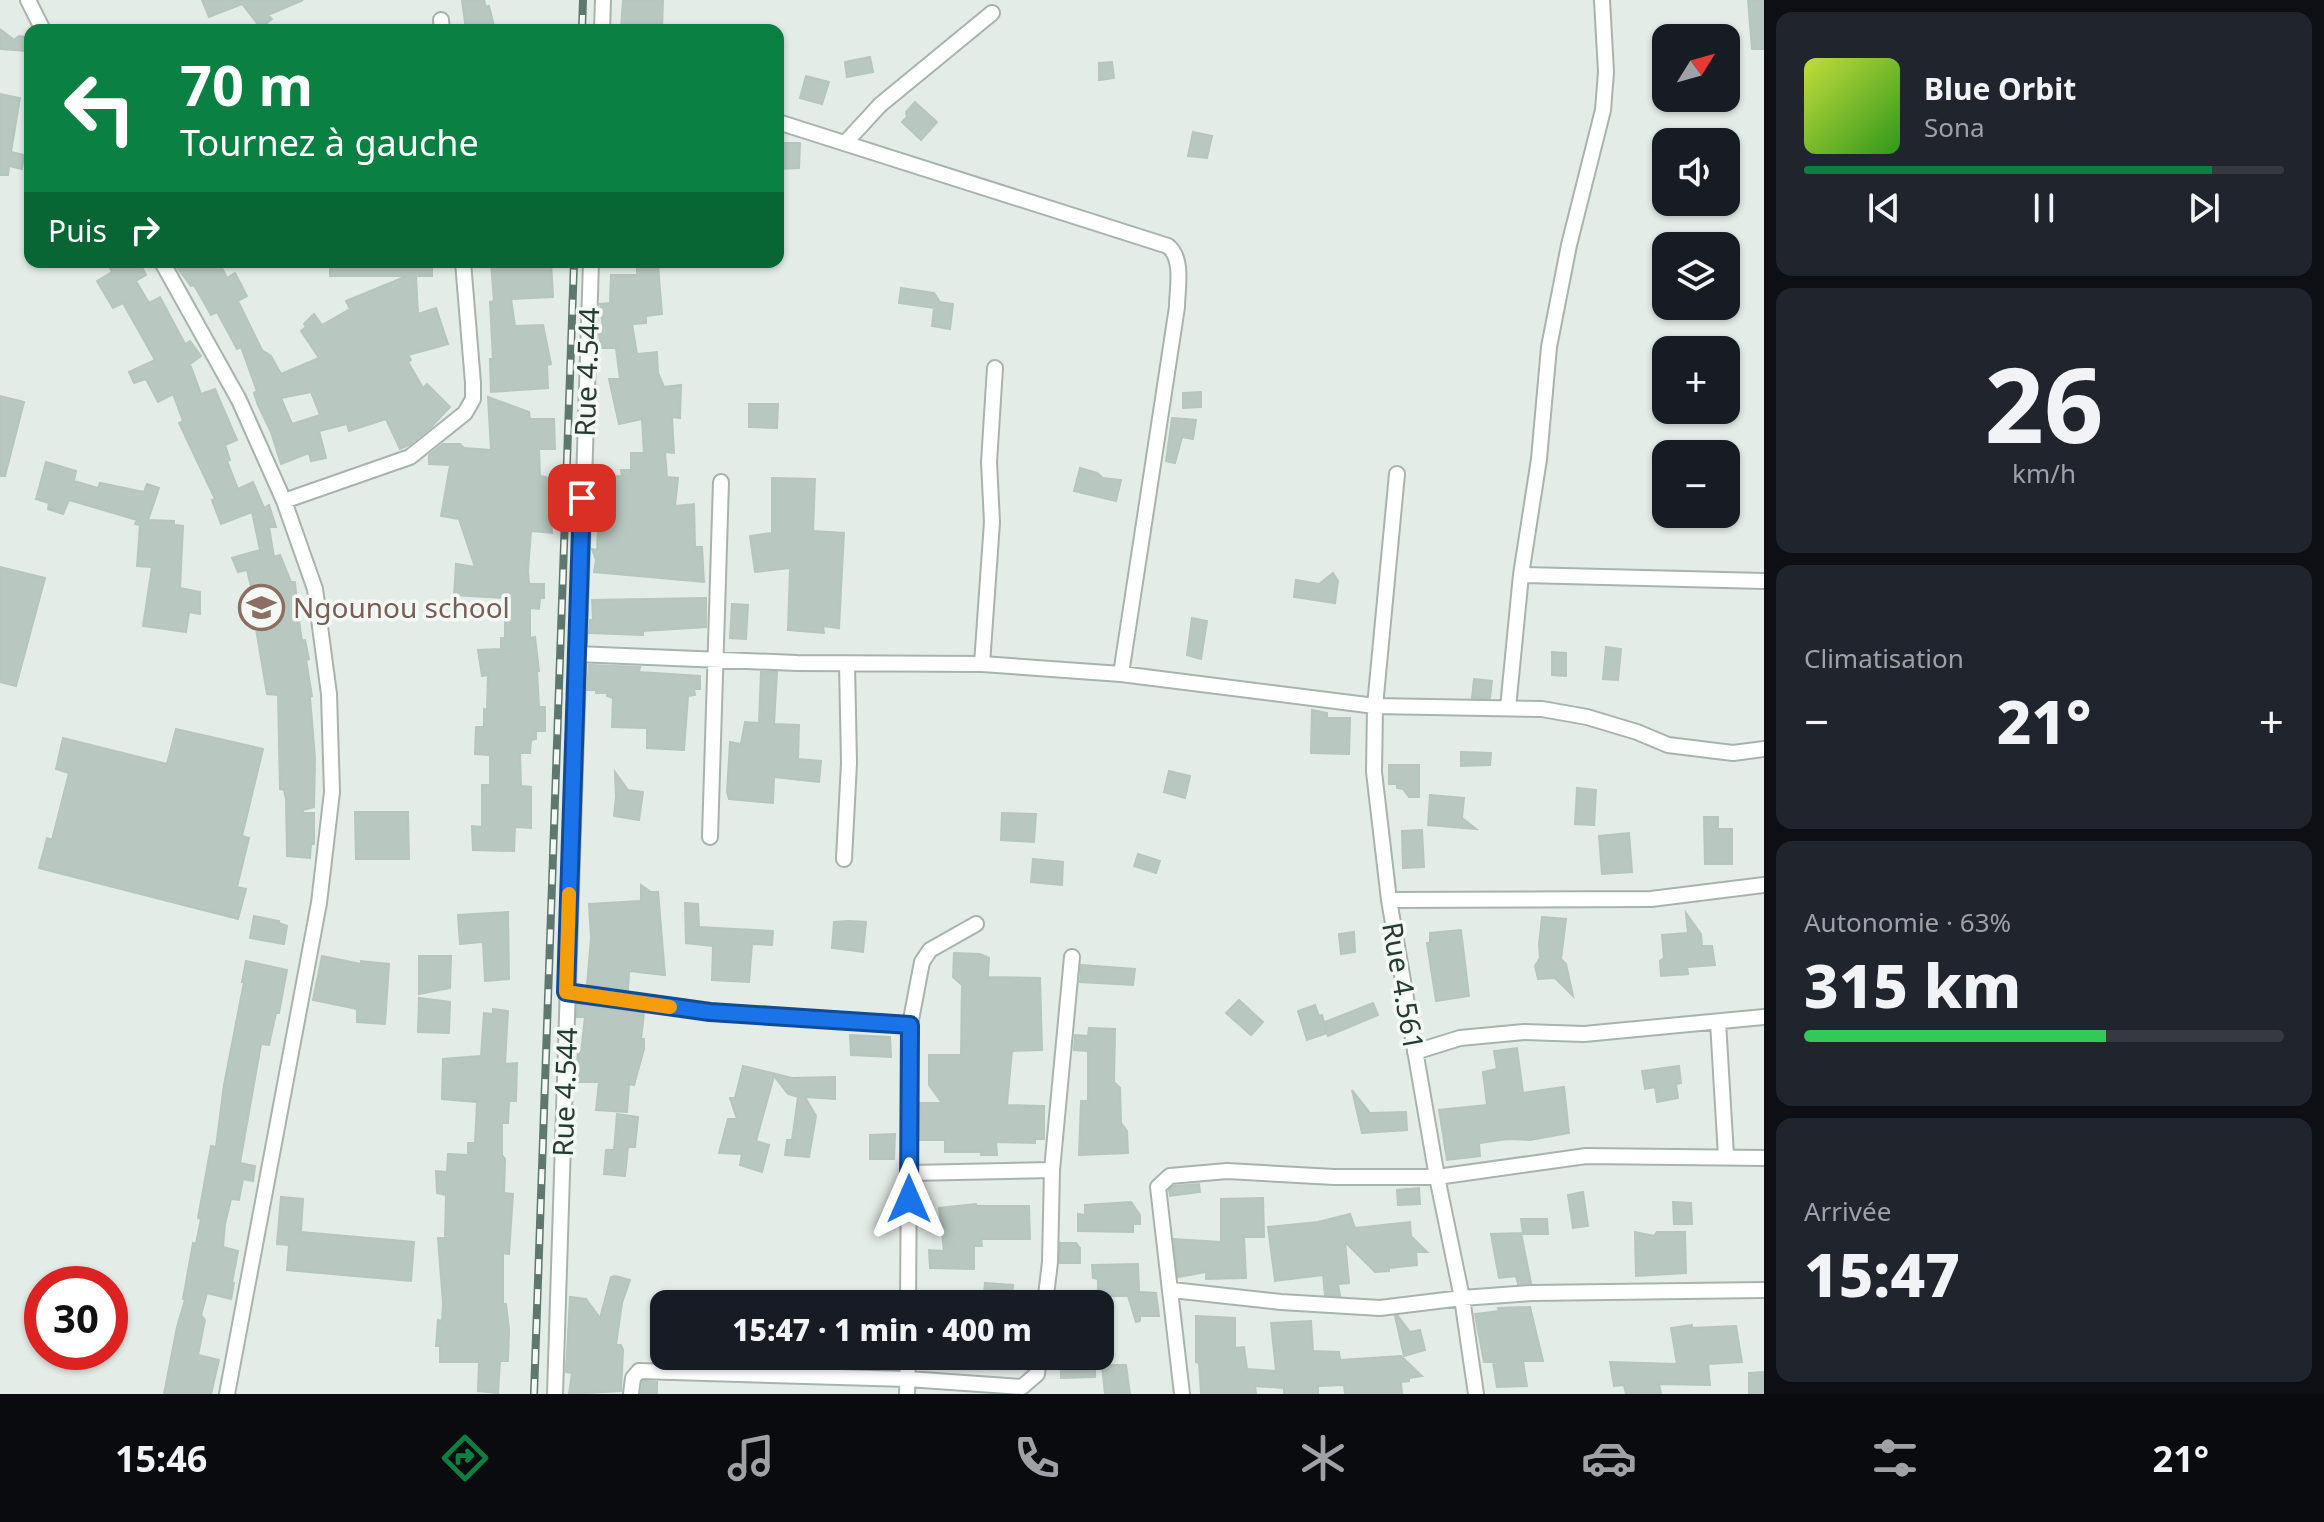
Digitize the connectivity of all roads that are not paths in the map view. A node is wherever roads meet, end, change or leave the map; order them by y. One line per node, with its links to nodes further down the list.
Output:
1 (28, 0): 5 (street)
2 (603, 0): 6 (street)
3 (1602, 0): 16 (street)
4 (992, 13): 8 (street)
5 (40, 24)
6 (602, 24)
7 (784, 124): 8 (street)
8 (846, 142): 22 (street)
9 (165, 268): 15 (street)
10 (463, 268): 15 (street)
11 (591, 268): 18 (street, Rue 4.544)
12 (995, 368): 21 (street)
13 (1397, 474): 23 (street)
14 (721, 482): 19 (street)
15 (284, 501): 49 (street)
16 (1521, 575): 17 (street); 24 (street)
17 (1764, 581)
18 (576, 654): 19 (street); 32 (street, Rue 4.544)
19 (714, 659): 20 (street); 26 (street)
20 (847, 664): 21 (street); 27 (street)
21 (982, 664): 22 (street)
22 (1121, 674): 23 (street)
23 (1375, 706): 24 (street); 29 (street)
24 (1508, 708): 25 (street)
25 (1764, 749)
26 (710, 837)
27 (844, 859)
28 (1764, 885): 29 (street, Rue 4.561)
29 (1389, 900): 36 (street, Rue 4.561)
30 (976, 924): 35 (street)
31 (1072, 957): 39 (street)
32 (566, 992): 35 (street); 50 (street, Rue 4.544)
33 (1764, 1017): 34 (street)
34 (1718, 1022): 36 (street); 37 (street)
35 (910, 1025): 40 (street)
36 (1415, 1052): 41 (street, Rue 4.561)
37 (1726, 1156): 38 (street); 41 (street)
38 (1764, 1158)
39 (1052, 1170): 40 (street); 43 (street)
40 (910, 1173): 42 (street)
41 (1437, 1177): 44 (street); 46 (street, Rue 4.561)
42 (908, 1290)
43 (1047, 1290)
44 (1172, 1290): 46 (street); 52 (street)
45 (1764, 1290): 46 (street)
46 (1462, 1298): 53 (street, Rue 4.561)
47 (1037, 1370): 48 (street)
48 (908, 1386): 51 (street)
49 (227, 1394)
50 (555, 1394)
51 (631, 1394)
52 (1182, 1394)
53 (1476, 1394)

